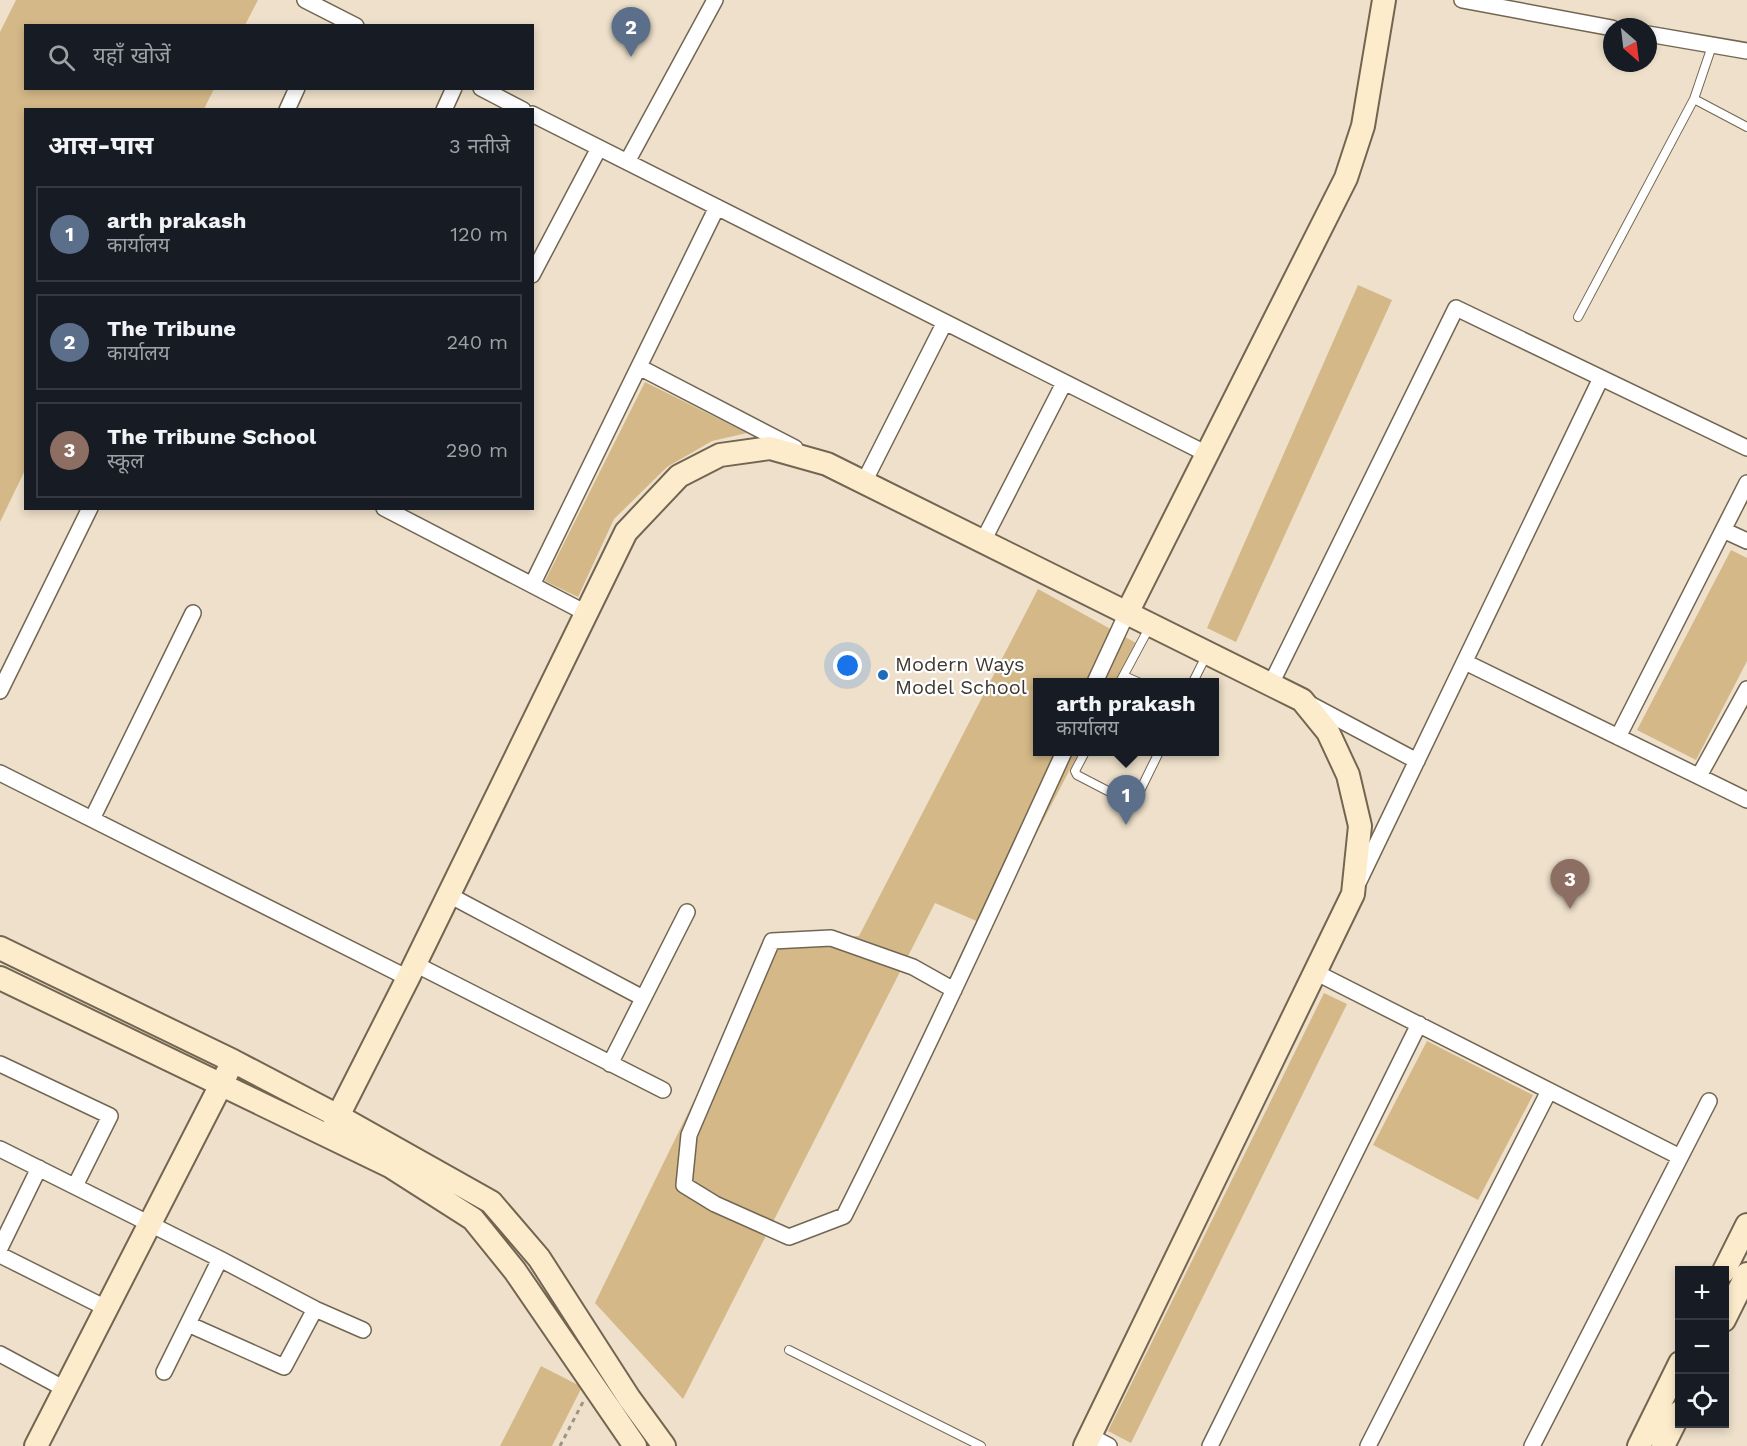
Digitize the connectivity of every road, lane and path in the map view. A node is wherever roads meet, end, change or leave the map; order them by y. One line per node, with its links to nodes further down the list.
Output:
1 (305, 0): 5 (street)
2 (715, 0): 21 (street)
3 (1384, 0): 30 (street)
4 (1462, 0): 7 (street)
5 (331, 20): 6 (street)
6 (348, 24)
7 (1603, 26)
8 (1657, 36): 9 (street)
9 (1712, 46): 10 (street); 14 (lane)
10 (1747, 51)
11 (296, 90): 15 (street)
12 (453, 90): 16 (street)
13 (485, 90): 17 (street)
14 (1694, 99): 19 (lane); 24 (lane)
15 (288, 108)
16 (445, 108)
17 (519, 108)
18 (534, 115): 20 (street)
19 (1747, 127)
20 (599, 148): 21 (street); 23 (street)
21 (627, 162): 22 (street)
22 (717, 207): 25 (street); 26 (street)
23 (534, 272)
24 (1578, 317)
25 (945, 322): 28 (street); 32 (street)
26 (639, 367): 31 (street); 40 (street)
27 (1600, 378): 29 (street); 46 (street); 50 (street)
28 (1065, 383): 30 (street); 38 (street)
29 (1747, 448)
30 (1207, 454): 43 (street)
31 (828, 464): 32 (street); 42 (street)
32 (864, 482): 38 (street)
33 (1747, 483): 37 (street)
34 (89, 510): 52 (street)
35 (392, 510): 36 (street)
36 (409, 514): 40 (street)
37 (1723, 530): 39 (street); 54 (street)
38 (983, 541): 43 (street)
39 (1747, 541)
40 (532, 585): 42 (street)
41 (193, 613): 62 (street)
42 (586, 613): 64 (street)
43 (1127, 613): 44 (street); 47 (street)
44 (1150, 624): 45 (street); 48 (lane)
45 (1208, 653): 49 (lane); 50 (street)
46 (1465, 662): 54 (street); 58 (street)
47 (1097, 678)
48 (1123, 678)
49 (1195, 678)
50 (1271, 684): 53 (street)
51 (1747, 689): 60 (street)
52 (0, 691)
53 (1302, 700): 58 (street); 63 (street)
54 (1618, 737): 60 (street)
55 (1062, 756): 70 (street)
56 (1082, 756): 57 (lane)
57 (1157, 756)
58 (1417, 760): 63 (street)
59 (0, 773): 62 (street)
60 (1699, 776): 61 (street)
61 (1747, 800)
62 (93, 819): 67 (street)
63 (1353, 894): 68 (street)
64 (448, 895): 67 (street); 71 (street)
65 (687, 912): 71 (street)
66 (0, 948): 73 (street)
67 (411, 971): 75 (street); 80 (street)
68 (1316, 972): 72 (street); 105 (street)
69 (0, 978): 76 (street)
70 (954, 990): 70 (street)
71 (643, 998): 75 (street)
72 (1419, 1024): 78 (street); 111 (street)
73 (232, 1061): 76 (street); 80 (street)
74 (0, 1064): 85 (street)
75 (610, 1064): 77 (street)
76 (220, 1084): 81 (street); 86 (street)
77 (663, 1090)
78 (1549, 1091): 83 (street); 112 (street)
79 (1709, 1101): 83 (street)
80 (338, 1116): 81 (street); 109 (street)
81 (330, 1137): 102 (street)
82 (0, 1149): 84 (street)
83 (1680, 1158): 113 (street)
84 (39, 1168): 85 (street); 88 (street)
85 (75, 1186): 86 (street)
86 (150, 1224): 90 (street); 93 (street)
87 (1747, 1225): 91 (street)
88 (0, 1248)
89 (0, 1255): 93 (street)
90 (220, 1258): 94 (street); 96 (street)
91 (1727, 1266)
92 (1747, 1274): 95 (street)
93 (106, 1308): 103 (street)
94 (315, 1309): 96 (street); 97 (street)
95 (1729, 1312)
96 (188, 1324): 100 (street)
97 (363, 1330)
98 (789, 1350): 110 (lane)
99 (0, 1354): 103 (street)
100 (164, 1372)
101 (1675, 1373): 114 (street)
102 (592, 1385): 107 (path); 108 (street)
103 (65, 1389): 106 (street)
104 (1675, 1422): 115 (street)
105 (1095, 1443)
106 (36, 1446)
107 (560, 1446)
108 (635, 1446)
109 (664, 1446)
110 (981, 1446)
111 (1210, 1446)
112 (1368, 1446)
113 (1532, 1446)
114 (1639, 1446)
115 (1663, 1446)

